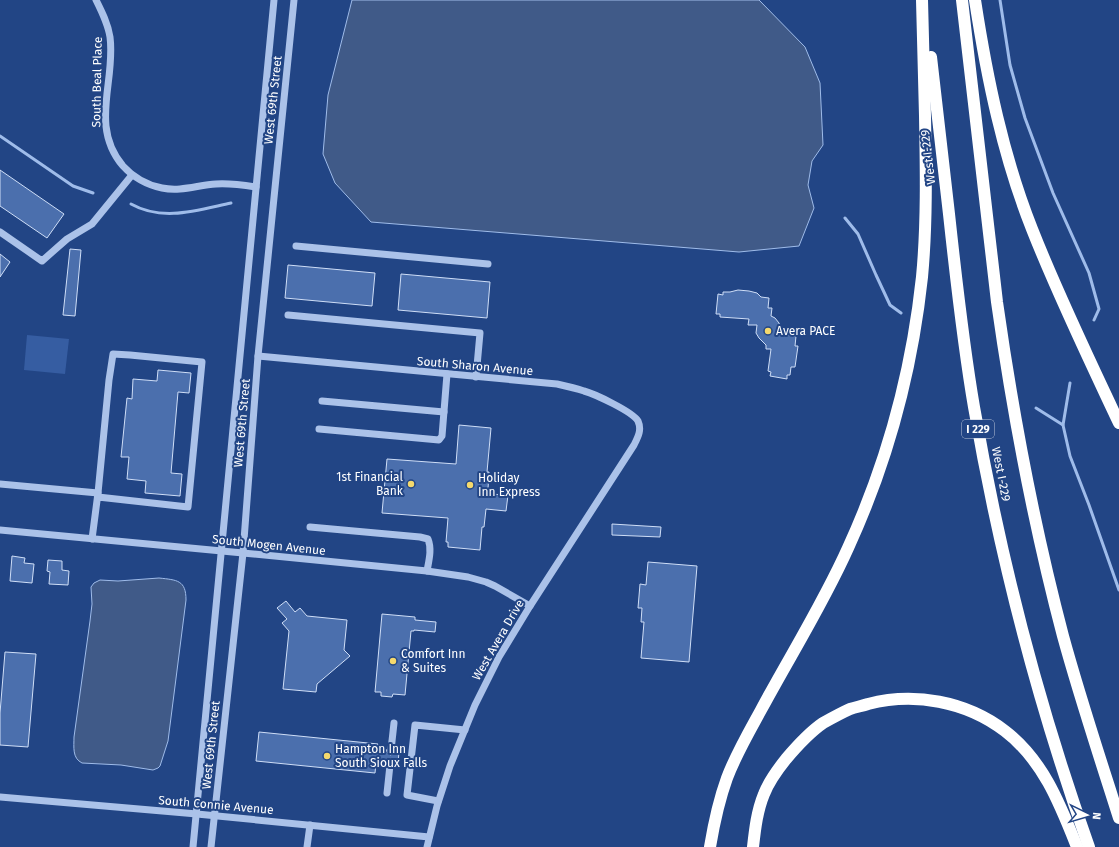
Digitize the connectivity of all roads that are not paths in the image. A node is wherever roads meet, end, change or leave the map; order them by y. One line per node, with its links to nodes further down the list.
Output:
1 (96, 0): 7 (street, South Beal Place)
2 (274, 0): 8 (street, West 69th Street)
3 (294, 0): 13 (street, West 69th Street)
4 (923, 0): 46 (highway); 49 (highway, West I-229 / I 229)
5 (962, 0): 39 (highway, West I-229)
6 (976, 0): 18 (highway)
7 (132, 175): 8 (street, South Beal Place); 9 (street)
8 (256, 187): 26 (street, West 69th Street)
9 (0, 232)
10 (296, 246): 11 (street)
11 (488, 264)
12 (288, 315): 15 (street)
13 (258, 356): 14 (street, South Sharon Avenue); 27 (street, West 69th Street)
14 (447, 374): 15 (street, South Sharon Avenue); 17 (street)
15 (476, 377): 20 (street, South Sharon Avenue)
16 (322, 401): 17 (street)
17 (444, 412): 19 (street)
18 (1119, 423)
19 (319, 429)
20 (624, 460): 29 (street, West Avera Drive)
21 (0, 484): 22 (street)
22 (98, 495): 22 (street); 25 (street)
23 (310, 527): 28 (street)
24 (0, 530): 25 (street, South Mogen Avenue)
25 (92, 539): 26 (street, South Mogen Avenue)
26 (222, 551): 27 (street, South Mogen Avenue); 37 (street, West 69th Street)
27 (243, 553): 28 (street, South Mogen Avenue); 38 (street, West 69th Street)
28 (427, 571): 29 (street, South Mogen Avenue)
29 (530, 606): 31 (street, West Avera Drive)
30 (394, 723): 32 (street)
31 (465, 730): 36 (street, West Avera Drive); 36 (street)
32 (391, 750)
33 (390, 765): 34 (street)
34 (387, 793)
35 (0, 797): 37 (street, South Connie Avenue)
36 (438, 801): 41 (street, West Avera Drive)
37 (197, 814): 38 (street, South Connie Avenue); 42 (street, West 69th Street)
38 (214, 816): 40 (street, South Connie Avenue); 43 (street, West 69th Street)
39 (1119, 818)
40 (310, 825): 41 (street, South Connie Avenue); 44 (street)
41 (429, 837): 45 (street, West Avera Drive)
42 (194, 847)
43 (211, 847)
44 (308, 847)
45 (427, 847)
46 (710, 847)
47 (753, 847): 48 (highway)
48 (1077, 847)
49 (1089, 847)

